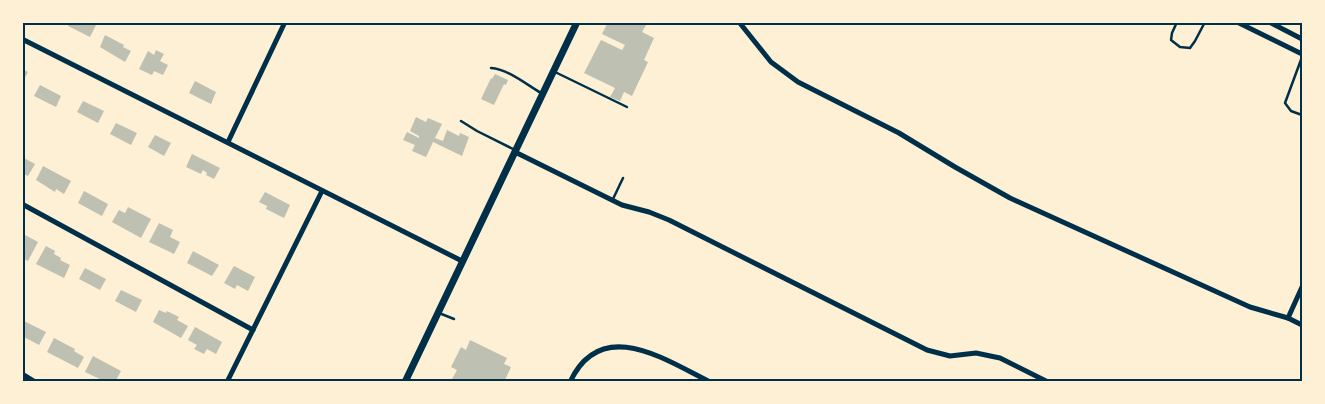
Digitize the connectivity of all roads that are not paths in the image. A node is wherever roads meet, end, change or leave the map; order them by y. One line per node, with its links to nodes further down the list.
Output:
1 (285, 22): 17 (street)
2 (577, 22): 12 (street)
3 (739, 22): 26 (street)
4 (1177, 22): 5 (lane)
5 (1205, 22)
6 (1238, 22): 10 (street)
7 (1269, 22): 9 (street)
8 (22, 39): 17 (street)
9 (1302, 39)
10 (1302, 56): 15 (lane)
11 (491, 68): 13 (lane)
12 (554, 71): 13 (street); 14 (lane)
13 (543, 94): 18 (street)
14 (625, 107)
15 (1302, 115)
16 (461, 121): 18 (lane)
17 (228, 142): 20 (street)
18 (515, 151): 21 (street); 23 (street)
19 (623, 178): 21 (lane)
20 (322, 191): 23 (street); 29 (street)
21 (612, 200): 36 (street)
22 (22, 204): 29 (street)
23 (462, 261): 25 (street)
24 (1302, 287): 26 (street)
25 (438, 312): 27 (lane); 33 (street)
26 (1288, 318): 28 (street)
27 (454, 319)
28 (1302, 325)
29 (253, 330): 32 (street)
30 (22, 374): 31 (street)
31 (35, 382)
32 (227, 382)
33 (405, 382)
34 (570, 382): 35 (street)
35 (710, 382)
36 (1048, 382)

